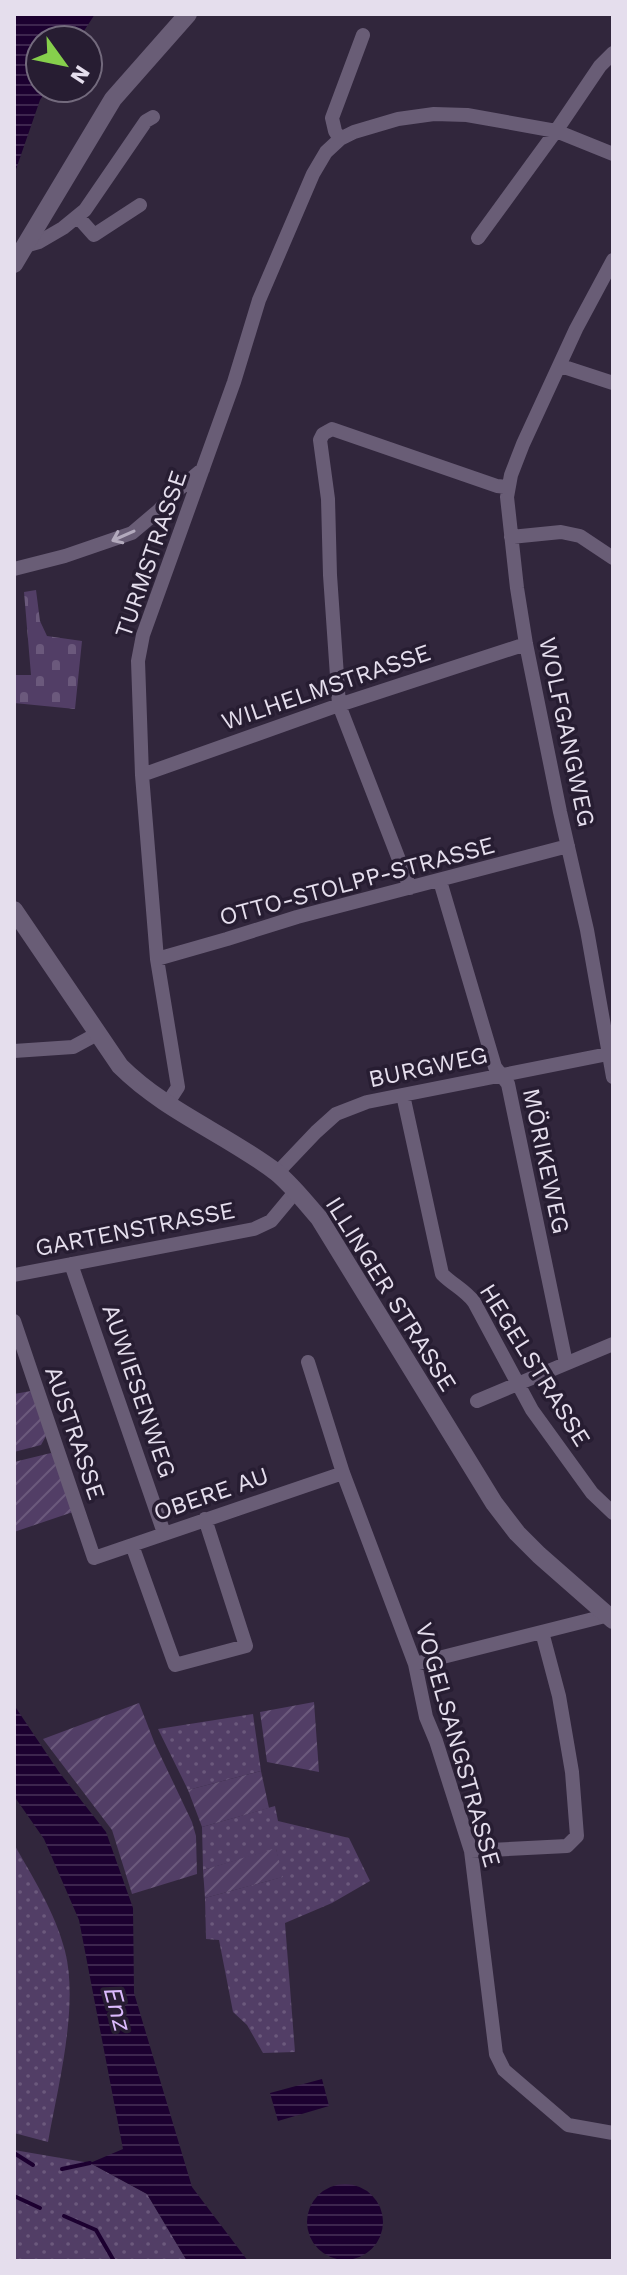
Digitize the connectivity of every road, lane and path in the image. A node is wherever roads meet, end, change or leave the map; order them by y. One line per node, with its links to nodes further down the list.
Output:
1 (188, 14): 11 (street)
2 (363, 35): 6 (street)
3 (613, 53): 5 (street)
4 (153, 117): 9 (street)
5 (556, 131): 6 (street); 7 (street); 10 (street)
6 (340, 139): 16 (street, TURMSTRASSE)
7 (613, 154)
8 (140, 205): 9 (street)
9 (78, 217): 11 (street)
10 (478, 238)
11 (25, 246): 13 (street)
12 (613, 260): 14 (street, WOLFGANGWEG)
13 (14, 264)
14 (561, 366): 15 (street); 17 (street, WOLFGANGWEG)
15 (613, 383)
16 (204, 468): 20 (street, one-way to 20); 23 (street, TURMSTRASSE)
17 (507, 487): 18 (street, WOLFGANGWEG); 22 (street)
18 (511, 537): 19 (street); 21 (street, WOLFGANGWEG)
19 (613, 558)
20 (16, 569)
21 (526, 644): 22 (street, WILHELMSTRASSE); 24 (street, WOLFGANGWEG)
22 (339, 705): 23 (street, WILHELMSTRASSE); 26 (street)
23 (142, 775): 28 (street, TURMSTRASSE)
24 (568, 846): 25 (street, OTTO-STOLPP-STRASSE); 31 (street, WOLFGANGWEG)
25 (440, 881): 26 (street, OTTO-STOLPP-STRASSE); 32 (street, MÖRIKEWEG)
26 (410, 888): 28 (street, OTTO-STOLPP-STRASSE)
27 (14, 910): 29 (street, ILLINGER STRASSE)
28 (157, 959): 35 (street, TURMSTRASSE)
29 (97, 1034): 30 (street); 35 (street, ILLINGER STRASSE)
30 (14, 1051)
31 (611, 1054): 32 (street, BURGWEG); 33 (street, WOLFGANGWEG)
32 (501, 1075): 34 (street, BURGWEG); 43 (street, MÖRIKEWEG)
33 (613, 1077)
34 (403, 1095): 36 (street, BURGWEG); 44 (street, HEGELSTRASSE)
35 (167, 1104): 36 (street, ILLINGER STRASSE)
36 (277, 1173): 37 (street, ILLINGER STRASSE)
37 (296, 1191): 38 (street, GARTENSTRASSE); 52 (street, ILLINGER STRASSE)
38 (71, 1264): 39 (street, GARTENSTRASSE); 49 (street, AUWIESENWEG)
39 (14, 1275)
40 (14, 1321): 51 (street, AUSTRASSE)
41 (613, 1344): 43 (street)
42 (308, 1362): 46 (street, VOGELSANGSTRASSE)
43 (566, 1363): 44 (street)
44 (516, 1384): 45 (street); 47 (street, HEGELSTRASSE)
45 (477, 1401)
46 (343, 1473): 48 (street, OBERE AU); 54 (street, VOGELSANGSTRASSE)
47 (613, 1513)
48 (205, 1519): 49 (street, OBERE AU); 50 (street)
49 (164, 1533): 50 (street, OBERE AU)
50 (132, 1545): 51 (street, OBERE AU)
51 (94, 1558)
52 (612, 1616): 53 (street)
53 (542, 1632): 54 (street); 55 (street)
54 (415, 1664): 55 (street, VOGELSANGSTRASSE)
55 (471, 1851): 56 (street, VOGELSANGSTRASSE)
56 (613, 2133)

